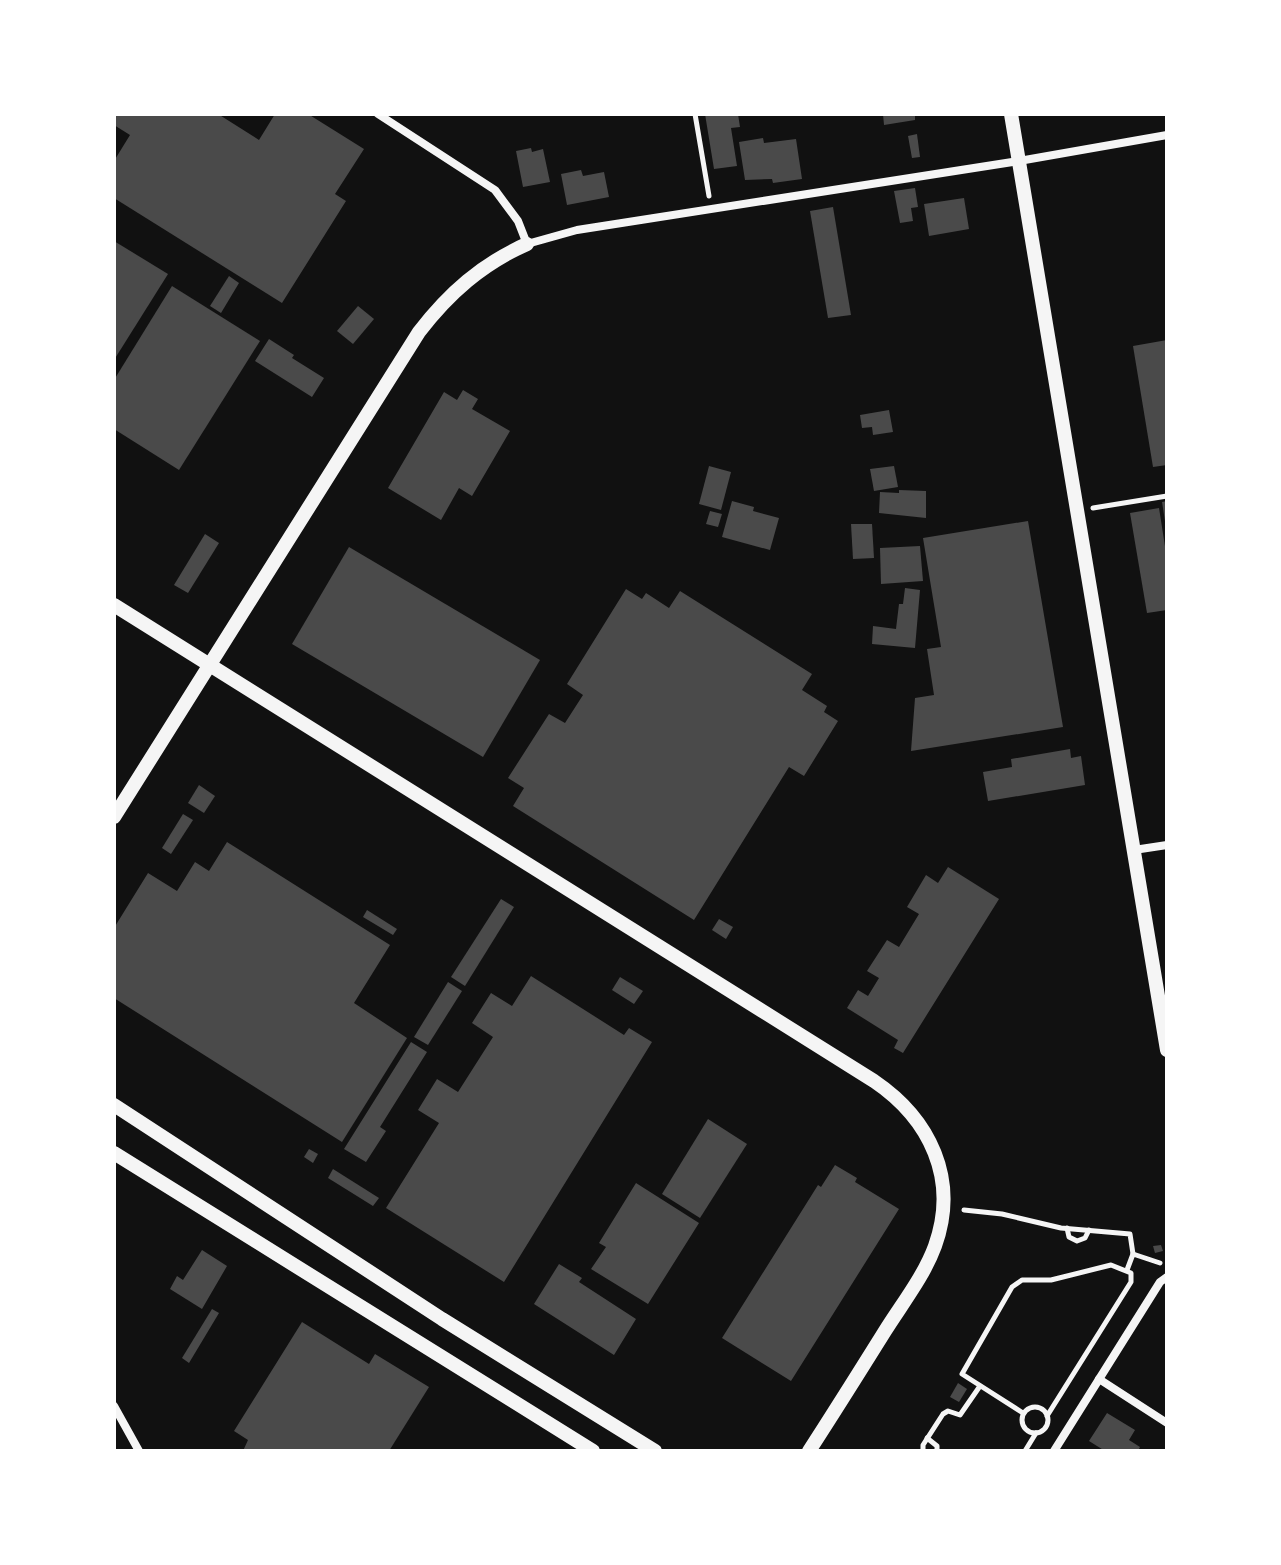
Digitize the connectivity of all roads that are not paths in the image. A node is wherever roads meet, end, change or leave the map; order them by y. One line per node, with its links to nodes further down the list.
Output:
1 (378, 114): 5 (street)
2 (1011, 114): 4 (street)
3 (1167, 135): 4 (street)
4 (1019, 161): 5 (street); 10 (street)
5 (527, 244): 7 (street)
6 (114, 605): 7 (street)
7 (209, 665): 8 (street); 21 (street)
8 (114, 817)
9 (1167, 845): 10 (street)
10 (1134, 850): 11 (street)
11 (1167, 1050)
12 (114, 1105): 20 (street)
13 (114, 1153): 19 (street)
14 (1167, 1277): 15 (street)
15 (1099, 1379): 17 (street); 22 (street)
16 (114, 1406): 18 (street)
17 (1167, 1423)
18 (139, 1451)
19 (593, 1451)
20 (655, 1451)
21 (809, 1451)
22 (1054, 1451)

